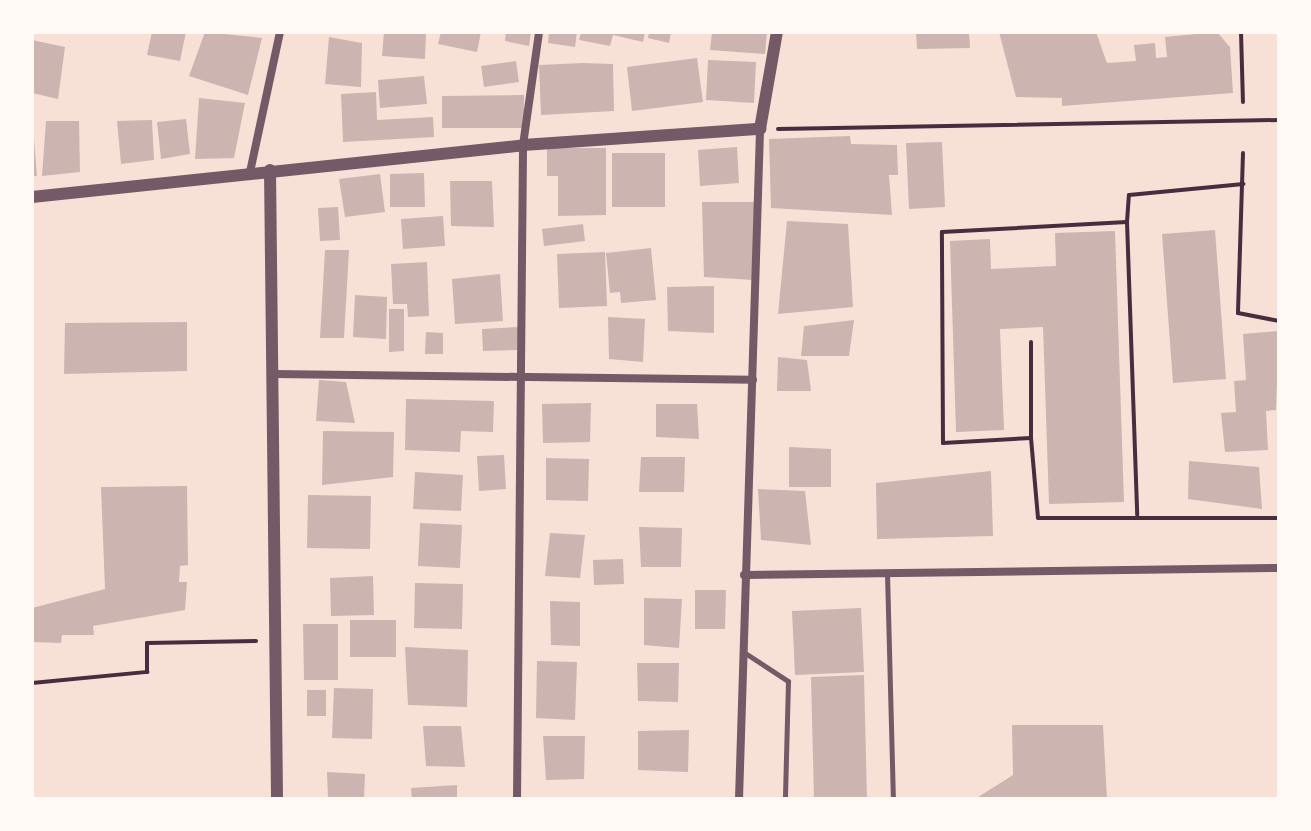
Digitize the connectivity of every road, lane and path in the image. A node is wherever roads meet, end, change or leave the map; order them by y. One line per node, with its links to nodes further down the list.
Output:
1 (280, 32): 11 (street)
2 (539, 32): 8 (street)
3 (777, 32): 7 (street)
4 (1241, 32): 5 (path)
5 (1243, 102)
6 (1279, 120): 7 (path)
7 (760, 129): 8 (street); 19 (street)
8 (523, 145): 10 (street); 17 (street)
9 (1243, 153): 12 (path)
10 (270, 170): 11 (street); 18 (street)
11 (250, 172): 13 (street)
12 (1243, 184): 14 (path); 15 (path)
13 (32, 197)
14 (1127, 222): 20 (path); 21 (path)
15 (1279, 321)
16 (1031, 342): 20 (path)
17 (524, 373): 18 (street); 19 (street); 30 (street)
18 (274, 374): 26 (street)
19 (753, 380): 25 (street)
20 (1031, 438): 21 (path)
21 (1137, 516): 22 (path)
22 (1279, 518)
23 (1279, 568): 24 (street)
24 (887, 573): 25 (street); 33 (lane)
25 (744, 575): 27 (street)
26 (276, 640): 28 (path); 29 (street)
27 (742, 651): 31 (street); 32 (lane)
28 (32, 683)
29 (277, 799)
30 (517, 799)
31 (739, 799)
32 (785, 799)
33 (893, 799)

